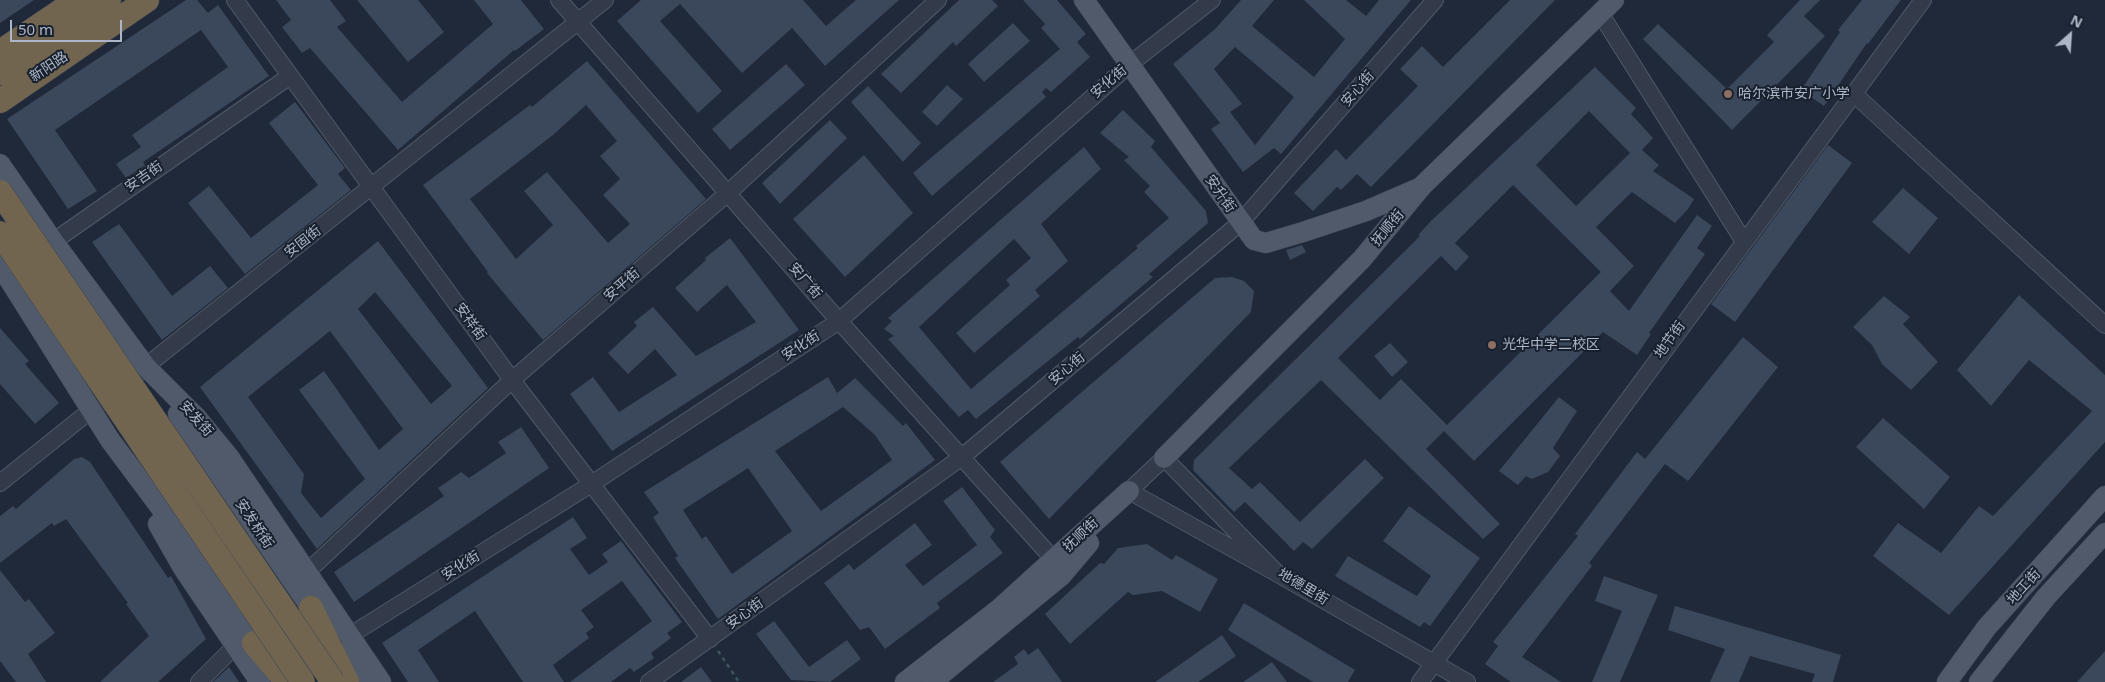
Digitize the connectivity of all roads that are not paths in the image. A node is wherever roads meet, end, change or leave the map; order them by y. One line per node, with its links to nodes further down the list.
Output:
1 (53, 0): 15 (highway)
2 (77, 0): 16 (highway)
3 (109, 0): 18 (highway, 新阳路)
4 (147, 0): 21 (highway, 新阳路)
5 (235, 0): 19 (street, 安祥街)
6 (559, 0): 14 (street, 安广街)
7 (604, 0): 14 (street, 安固街)
8 (938, 0): 26 (street, 安平街)
9 (1084, 0): 17 (main road, 安升街)
10 (1212, 0): 17 (street, 安化街)
11 (1435, 0): 27 (street, 安心街)
12 (1922, 0): 20 (street, 地节街)
13 (1607, 6): 23 (main road, 抚顺街); 29 (street)
14 (578, 22): 24 (street, 安固街); 26 (street, 安广街)
15 (0, 37)
16 (0, 52)
17 (1130, 64): 27 (main road, 安升街); 32 (street, 安化街)
18 (0, 73)
19 (290, 76): 24 (street, 安祥街); 30 (street, 安吉街)
20 (1853, 93): 29 (street, 地节街); 33 (street)
21 (0, 100)
22 (0, 164): 30 (main road, 安发街)
23 (1422, 186): 27 (main road, 安升街); 38 (main road, 抚顺街)
24 (372, 187): 34 (street, 安固街); 35 (street, 安祥街)
25 (0, 192): 58 (highway, bridge)
26 (729, 192): 32 (street, 安广街); 35 (street, 安平街)
27 (1240, 224): 37 (street, 安心街)
28 (0, 234): 57 (highway, bridge)
29 (1743, 240): 52 (street, 地节街)
30 (53, 241): 31 (street, 安吉街); 34 (main road, 安发街)
31 (2, 273): 36 (main road)
32 (839, 321): 37 (street, 安广街); 40 (street, 安化街)
33 (2105, 326)
34 (146, 367): 36 (street, 安固街); 45 (main road, 安发街); 47 (main road, 安发桥街)
35 (512, 380): 40 (street, 安祥街); 45 (street, 安平街)
36 (90, 410): 39 (street, 安固街); 51 (main road)
37 (962, 457): 44 (street, 安广街); 50 (street, 安心街)
38 (1164, 458): 41 (street); 46 (street, 地德里街)
39 (0, 483)
40 (593, 483): 49 (street, 安化街); 50 (street, 安祥街)
41 (1128, 491): 44 (main road, 抚顺街); 46 (street); 48 (main road, 抚顺街)
42 (2105, 496): 68 (main road, 地工街)
43 (2105, 533): 69 (main road, 地工街)
44 (1054, 560): 63 (main road, 抚顺街)
45 (307, 572): 49 (main road, 安发街)
46 (1278, 574): 52 (street, 地德里街)
47 (311, 608): 59 (highway); 60 (main road, 安发桥街)
48 (1018, 613): 64 (main road, 抚顺街); 65 (main road, 抚顺街)
49 (349, 636): 61 (main road, 安发街)
50 (710, 640): 62 (street, 安心街)
51 (245, 644): 53 (street); 54 (main road); 55 (main road); 56 (highway)
52 (1433, 662): 66 (street, 地节街); 67 (street, 地德里街)
53 (199, 682)
54 (260, 682)
55 (279, 682)
56 (288, 682)
57 (303, 682)
58 (333, 682)
59 (347, 682)
60 (362, 682)
61 (381, 682)
62 (649, 682)
63 (905, 682)
64 (932, 682)
65 (953, 682)
66 (1420, 682)
67 (1467, 682)
68 (1947, 682)
69 (1979, 682)

